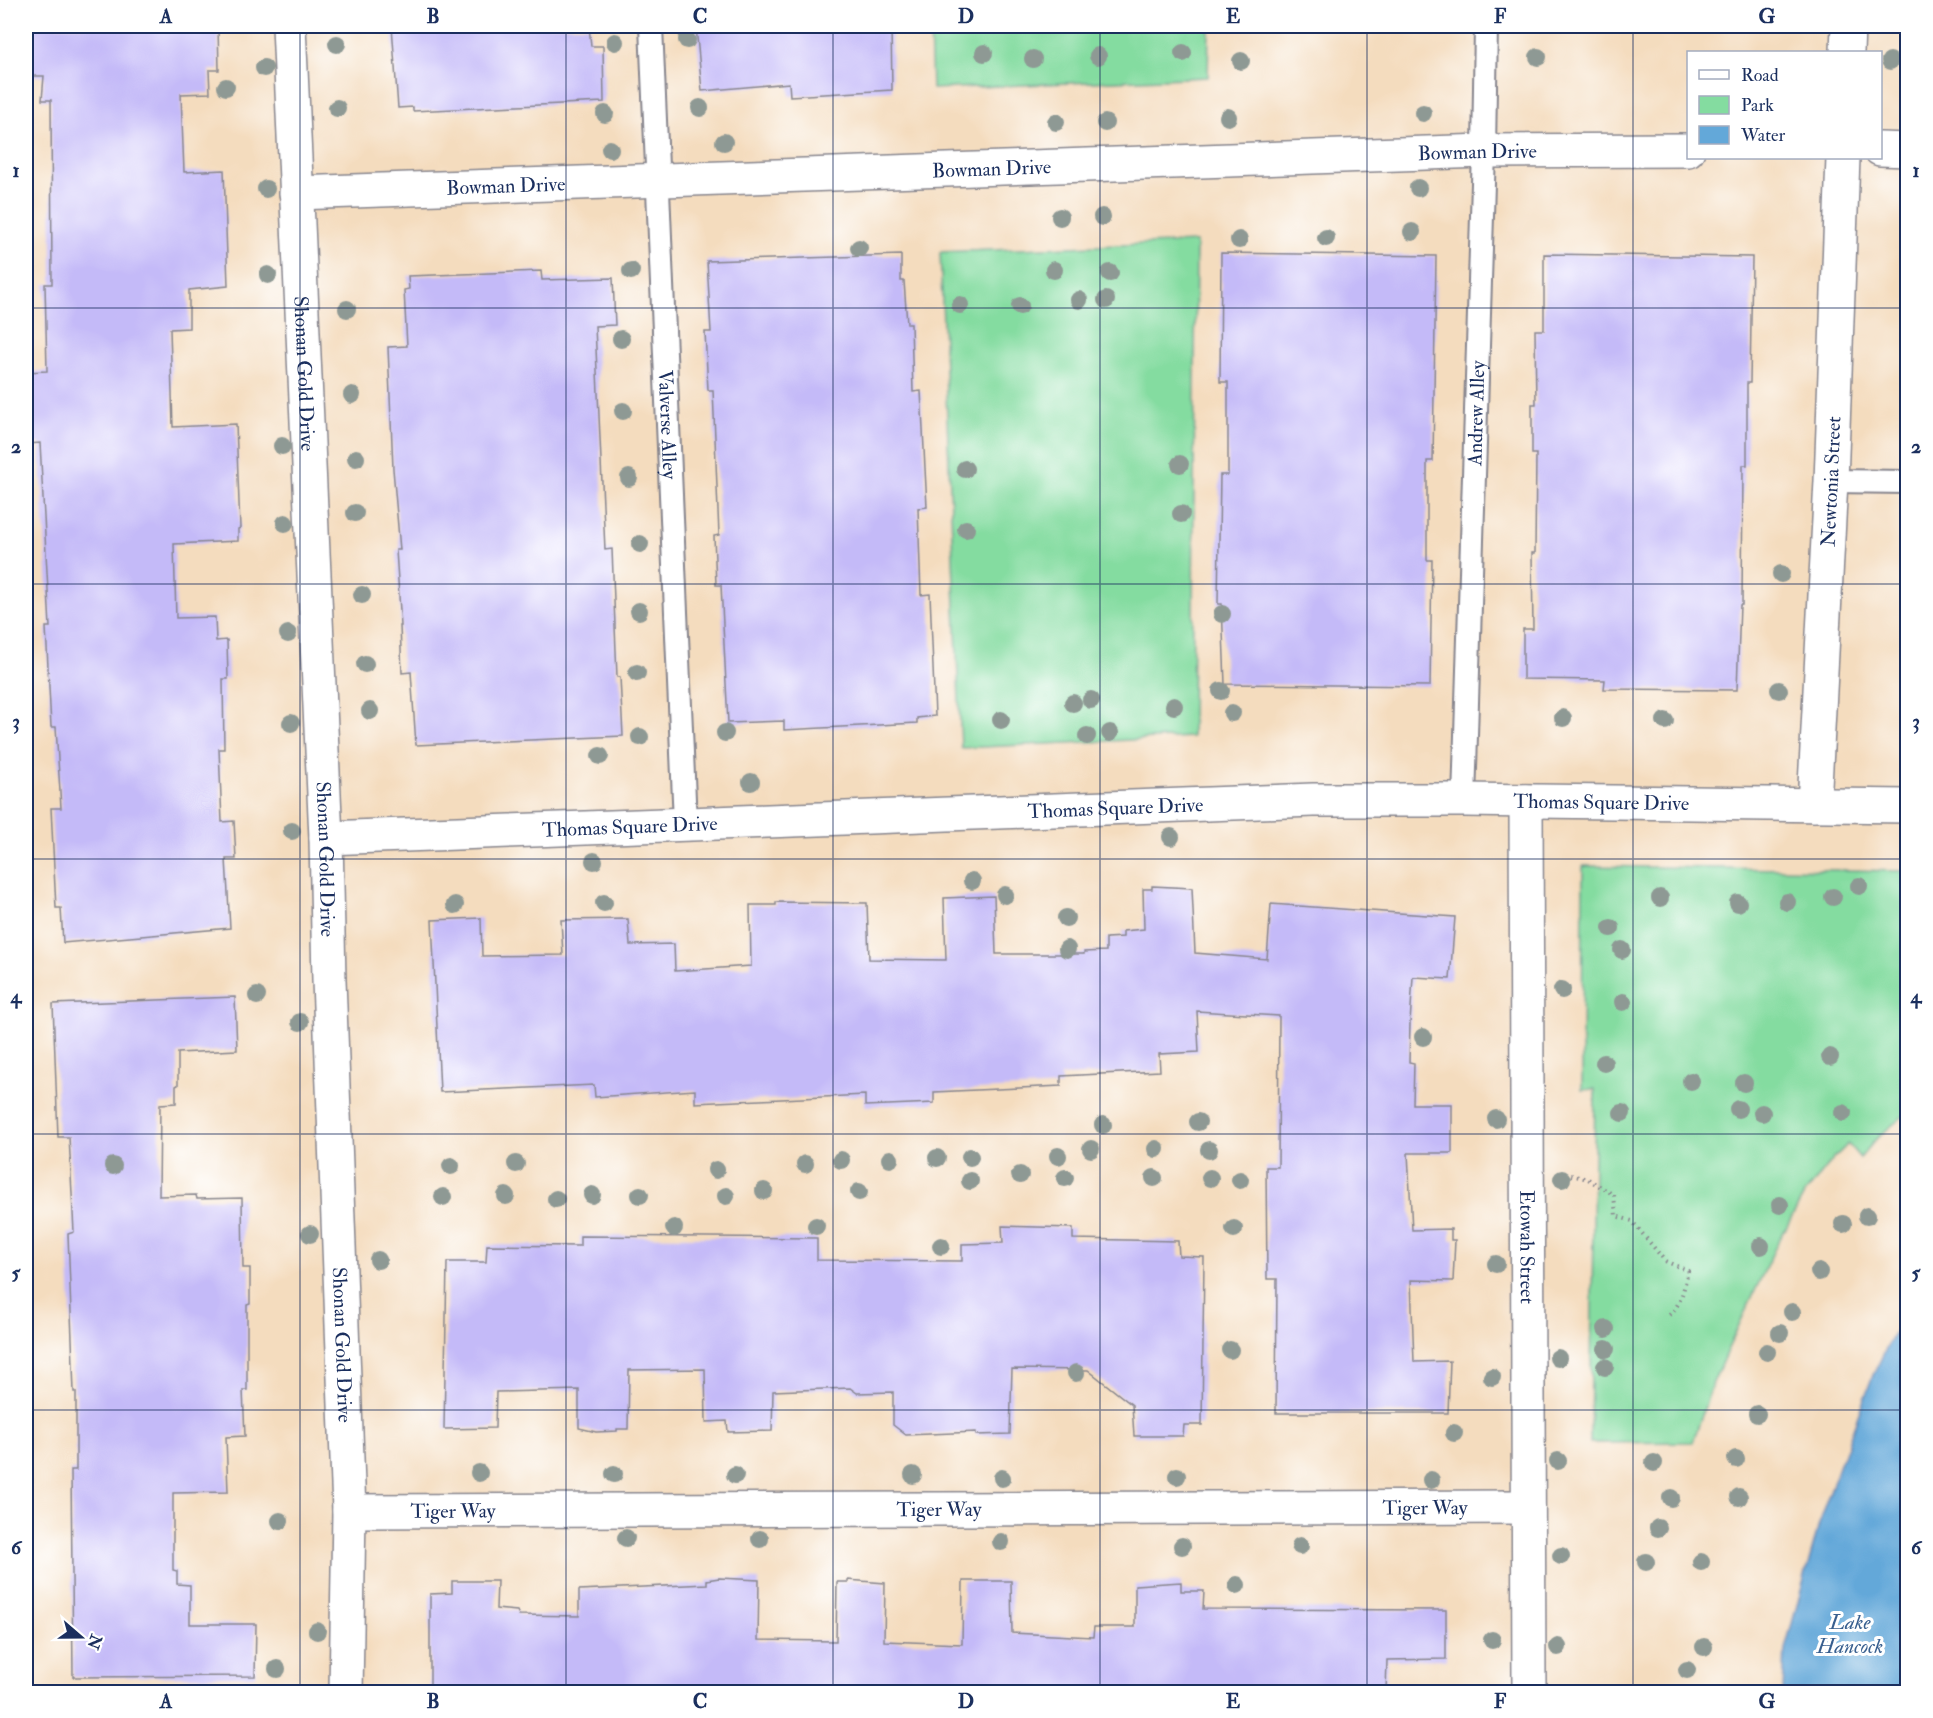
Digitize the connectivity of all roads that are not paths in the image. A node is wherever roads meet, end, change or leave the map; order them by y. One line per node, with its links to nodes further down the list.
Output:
1 (289, 26): 12 (street, Shonan Gold Drive)
2 (651, 26): 11 (lane, Valverse Alley)
3 (1486, 26): 9 (lane, Andrew Alley)
4 (1848, 26): 5 (street)
5 (1847, 51)
6 (1882, 149): 8 (street)
7 (1687, 150): 9 (street, Bowman Drive)
8 (1908, 150)
9 (1484, 151): 11 (street, Bowman Drive); 15 (lane, Andrew Alley)
10 (1843, 159): 13 (street, Newtonia Street)
11 (659, 181): 12 (street, Bowman Drive); 19 (lane, Valverse Alley)
12 (296, 194): 20 (street, Shonan Gold Drive)
13 (1831, 481): 14 (lane); 17 (street, Newtonia Street)
14 (1908, 482)
15 (1464, 800): 16 (street, Thomas Square Drive); 19 (street, Thomas Square Drive)
16 (1527, 801): 17 (street, Thomas Square Drive); 21 (street, Etowah Street)
17 (1814, 805): 18 (street, Thomas Square Drive)
18 (1908, 806)
19 (685, 823): 20 (street, Thomas Square Drive)
20 (326, 838): 22 (street, Shonan Gold Drive)
21 (1528, 1508): 22 (street, Tiger Way); 24 (street, Etowah Street)
22 (349, 1511): 23 (street, Shonan Gold Drive)
23 (346, 1692)
24 (1529, 1692)

